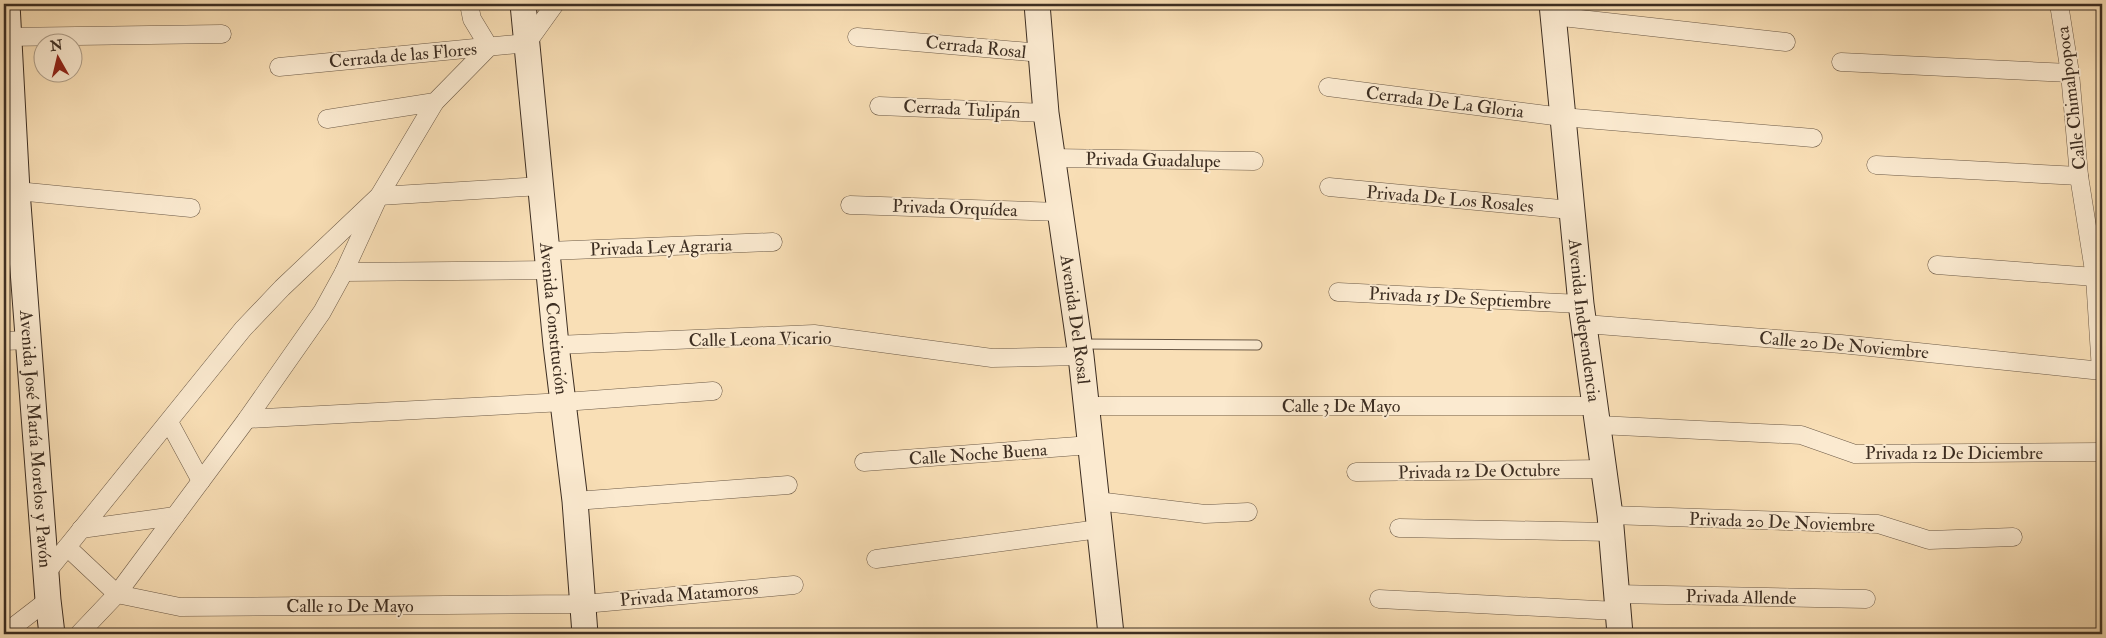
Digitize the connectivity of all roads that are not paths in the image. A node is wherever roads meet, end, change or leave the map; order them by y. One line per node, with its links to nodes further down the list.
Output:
1 (7, 4): 9 (main road, Avenida José María Morelos y Pavón)
2 (469, 4): 13 (street)
3 (523, 4): 12 (main road, Avenida Constitución)
4 (555, 4): 12 (street)
5 (1037, 4): 14 (main road, Avenida Del Rosal)
6 (2059, 4): 17 (street, Calle Chimalpopoca)
7 (1552, 10): 11 (street); 22 (main road, Avenida Independencia)
8 (222, 34): 9 (street)
9 (6, 37): 31 (main road, Avenida José María Morelos y Pavón)
10 (857, 37): 14 (street, Cerrada Rosal)
11 (1786, 42)
12 (527, 43): 13 (street, Cerrada de las Flores); 29 (main road, Avenida Constitución)
13 (489, 47): 16 (street, Cerrada de las Flores); 19 (street)
14 (1041, 53): 21 (main road, Avenida Del Rosal)
15 (1841, 62): 17 (street)
16 (279, 67)
17 (2070, 73): 28 (street, Calle Chimalpopoca)
18 (1328, 87): 22 (street, Cerrada De La Gloria)
19 (435, 102): 23 (street); 32 (street)
20 (879, 106): 21 (street, Cerrada Tulipán)
21 (1046, 113): 25 (main road, Avenida Del Rosal)
22 (1562, 117): 24 (street, Cerrada De La Gloria); 35 (main road, Avenida Independencia)
23 (328, 119)
24 (1814, 138)
25 (1052, 158): 26 (street, Privada Guadalupe); 36 (main road, Avenida Del Rosal)
26 (1254, 161)
27 (1876, 166): 28 (street)
28 (2079, 176): 41 (street, Calle Chimalpopoca)
29 (542, 186): 32 (street); 38 (main road, Avenida Constitución)
30 (1329, 187): 35 (street, Privada De Los Rosales)
31 (17, 191): 34 (street); 44 (main road, Avenida José María Morelos y Pavón)
32 (379, 196): 40 (street); 55 (street)
33 (850, 205): 36 (street, Privada Orquídea)
34 (191, 208)
35 (1571, 210): 43 (main road, Avenida Independencia)
36 (1061, 212): 48 (main road, Avenida Del Rosal)
37 (773, 242): 38 (street, Privada Ley Agraria)
38 (549, 261): 40 (street, Privada Ley Agraria); 46 (main road, Avenida Constitución)
39 (1937, 265): 41 (street)
40 (344, 272): 54 (street)
41 (2095, 277): 49 (street, Calle Chimalpopoca)
42 (1338, 292): 43 (street, Privada 15 De Septiembre)
43 (1583, 314): 49 (street, Calle 20 De Noviembre); 53 (main road, Avenida Independencia)
44 (29, 340): 45 (street); 74 (main road, Avenida José María Morelos y Pavón)
45 (4, 341)
46 (556, 345): 48 (street, Calle Leona Vicario); 51 (main road, Avenida Constitución)
47 (1257, 345): 48 (lane)
48 (1080, 350): 52 (main road, Avenida Del Rosal)
49 (2102, 371)
50 (713, 390): 51 (street)
51 (564, 402): 54 (street); 63 (main road, Avenida Constitución)
52 (1087, 406): 53 (street, Calle 3 De Mayo); 56 (main road, Avenida Del Rosal)
53 (1597, 415): 57 (street, Privada 12 De Diciembre); 59 (main road, Avenida Independencia)
54 (247, 419): 61 (street)
55 (168, 422): 61 (street); 69 (street)
56 (1092, 445): 58 (street, Calle Noche Buena); 64 (main road, Avenida Del Rosal)
57 (2102, 452)
58 (864, 462)
59 (1603, 469): 60 (street, Privada 12 De Octubre); 67 (main road, Avenida Independencia)
60 (1356, 472)
61 (201, 481): 66 (street)
62 (788, 485): 63 (street)
63 (575, 501): 80 (main road, Avenida Constitución)
64 (1096, 501): 65 (street); 70 (main road, Avenida Del Rosal)
65 (1248, 512)
66 (175, 516): 69 (street); 76 (street)
67 (1610, 523): 68 (street, Privada 20 De Noviembre); 71 (street, Privada 20 De Noviembre); 81 (main road, Avenida Independencia)
68 (1399, 528)
69 (81, 529): 72 (street)
70 (1099, 529): 73 (street); 86 (main road, Avenida Del Rosal)
71 (2013, 538)
72 (67, 547): 74 (street); 76 (street)
73 (876, 559)
74 (46, 572): 79 (main road, Avenida José María Morelos y Pavón)
75 (794, 585): 80 (street, Privada Matamoros)
76 (116, 594): 80 (street, Calle 10 De Mayo); 84 (street)
77 (1379, 599): 81 (street, Privada Allende)
78 (1866, 599): 81 (street, Privada Allende)
79 (48, 600): 82 (street); 83 (main road, Avenida José María Morelos y Pavón)
80 (584, 604): 85 (main road, Avenida Constitución)
81 (1617, 613)
82 (4, 634)
83 (52, 634)
84 (79, 634)
85 (585, 634)
86 (1111, 634)

